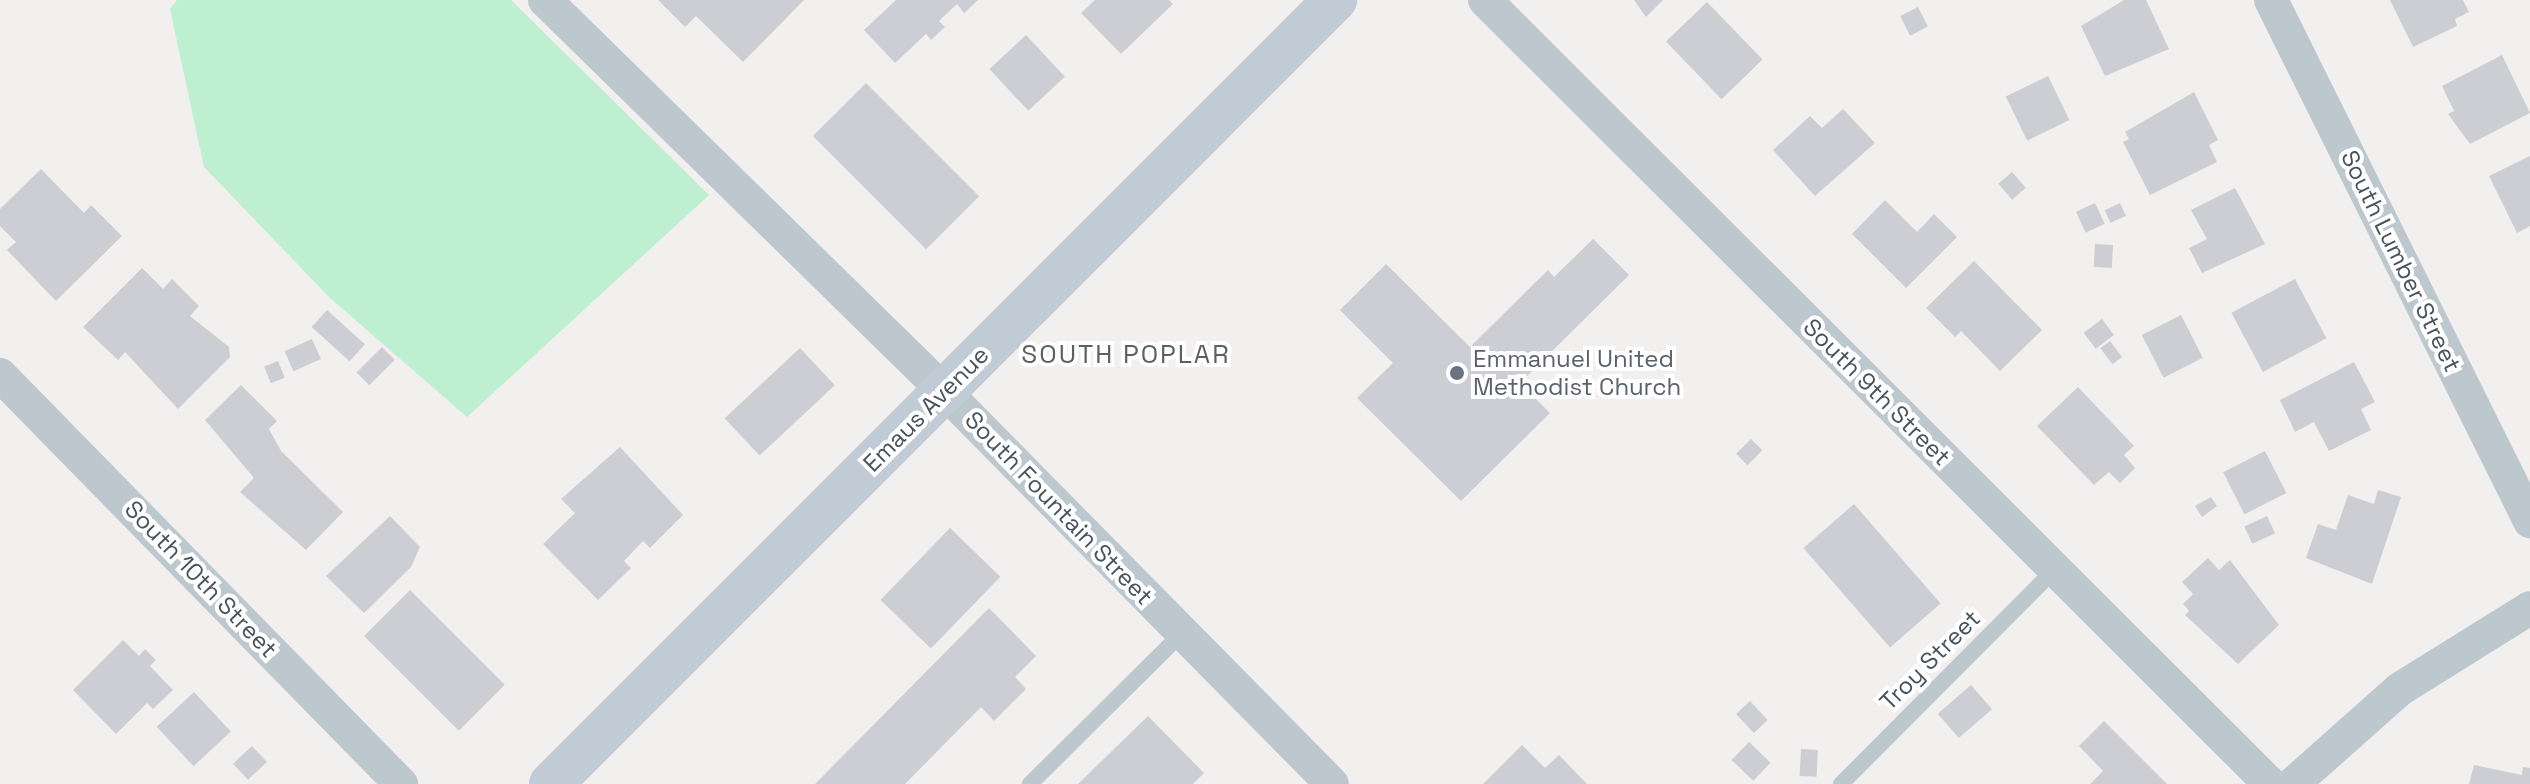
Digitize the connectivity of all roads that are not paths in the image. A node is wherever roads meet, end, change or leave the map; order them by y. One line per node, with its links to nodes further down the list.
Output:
1 (545, 0): 6 (street, South Fountain Street)
2 (1335, 0): 6 (main road, Emaus Avenue)
3 (1485, 0): 8 (street, South 9th Street)
4 (2271, 0): 7 (street, South Lumber Street)
5 (0, 375): 11 (street, South 10th Street)
6 (944, 391): 10 (street, South Fountain Street); 12 (main road, Emaus Avenue)
7 (2530, 521)
8 (2054, 570): 15 (lane, Troy Street); 16 (street, South 9th Street)
9 (2530, 608): 17 (street)
10 (1181, 634): 13 (lane); 14 (street, South Fountain Street)
11 (401, 784)
12 (551, 784)
13 (1030, 784)
14 (1332, 784)
15 (1841, 784)
16 (2270, 784)
17 (2293, 784)

